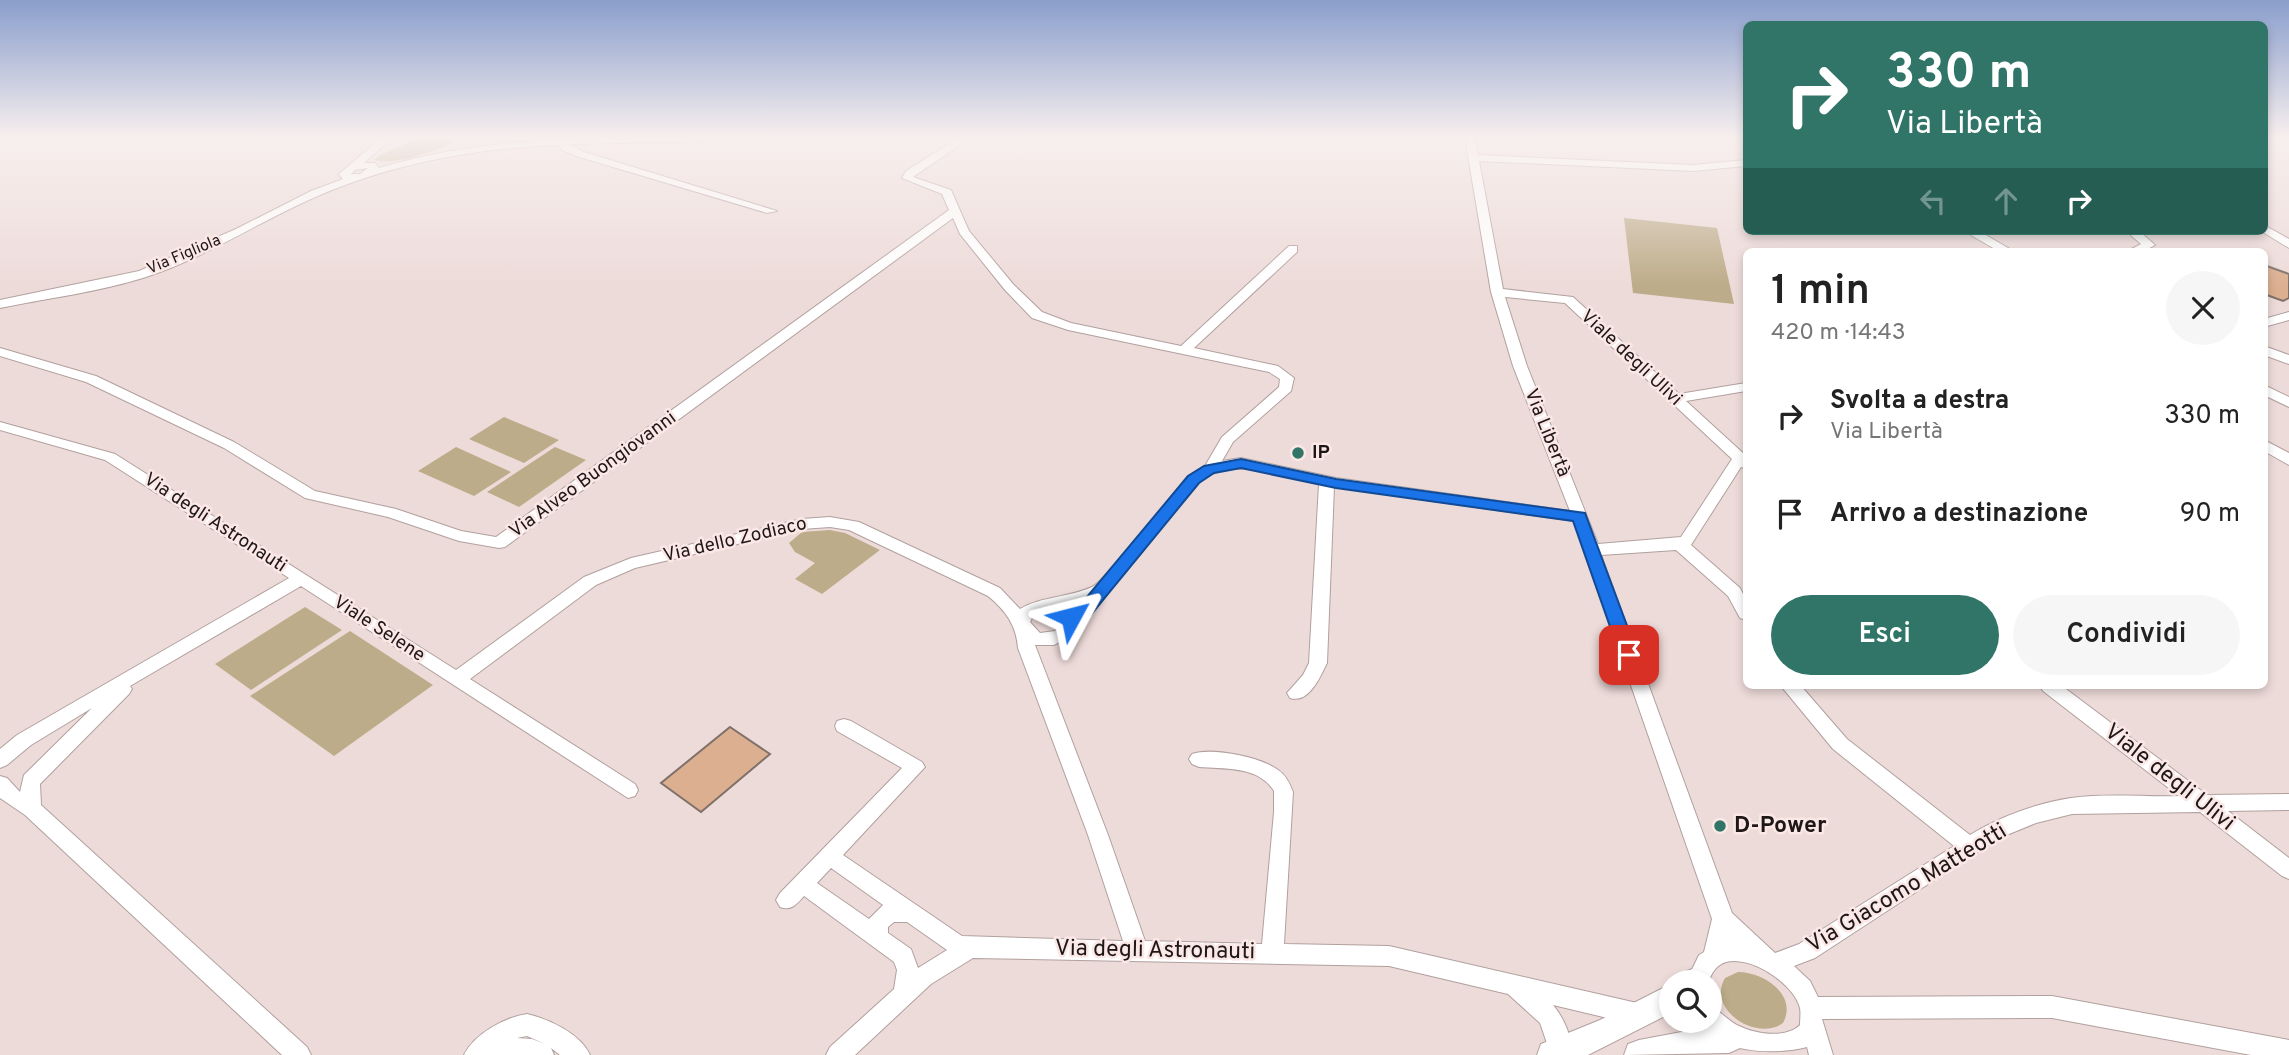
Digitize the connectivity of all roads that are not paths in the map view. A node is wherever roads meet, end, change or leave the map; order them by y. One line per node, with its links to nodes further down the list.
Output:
1 (325, 187): 15 (street, Via Figliola)
2 (691, 187): 5 (street)
3 (937, 187): 6 (street)
4 (1479, 187): 14 (street, Via Libertà)
5 (771, 211)
6 (954, 212): 19 (street); 21 (street, Via Alveo Buongiovanni)
7 (2268, 231): 10 (street)
8 (1977, 235): 11 (street)
9 (2137, 235): 12 (street)
10 (2289, 244)
11 (2002, 248)
12 (2142, 248)
13 (1293, 249): 19 (street)
14 (1497, 292): 25 (street, Viale degli Ulivi); 34 (street, Via Libertà)
15 (0, 304)
16 (2289, 316): 17 (street)
17 (2269, 322): 18 (street)
18 (2289, 327)
19 (1183, 351): 32 (street)
20 (2268, 351): 22 (street)
21 (0, 352)
22 (2289, 360)
23 (1743, 388): 25 (street)
24 (2268, 392): 26 (street)
25 (1675, 399): 29 (street, Viale degli Ulivi)
26 (2289, 403)
27 (0, 426): 37 (street, Via degli Astronauti)
28 (2268, 447): 30 (street)
29 (1743, 460)
30 (2289, 460)
31 (1743, 462): 35 (street)
32 (1210, 469): 33 (street); 38 (street)
33 (1327, 482): 34 (street); 50 (street)
34 (1580, 517): 36 (street, Via Libertà)
35 (1681, 544): 36 (street); 41 (street)
36 (1591, 550): 65 (street, Via Libertà)
37 (302, 578): 45 (street, Via degli Astronauti); 47 (street, Viale Selene)
38 (1100, 591): 40 (street); 42 (street)
39 (994, 592): 40 (street); 43 (street, Via dello Zodiaco); 47 (street, Via dello Zodiaco)
40 (1046, 605): 42 (street); 43 (street)
41 (1743, 608)
42 (1072, 622): 44 (street)
43 (1023, 627): 44 (street); 46 (street, Via dello Zodiaco)
44 (1058, 638): 46 (street)
45 (149, 669): 53 (street, Via degli Astronauti); 58 (street, Via degli Astronauti)
46 (1038, 672): 68 (street, Via dello Zodiaco)
47 (457, 679): 55 (street, Viale Selene)
48 (1793, 689): 59 (street)
49 (2053, 689): 57 (street, Viale degli Ulivi)
50 (1296, 693)
51 (844, 726): 60 (street)
52 (1199, 759): 69 (street)
53 (0, 760)
54 (0, 784): 58 (street)
55 (628, 790)
56 (2289, 802): 57 (street, Via Giacomo Matteotti)
57 (2201, 804): 59 (street, Via Giacomo Matteotti); 61 (street, Viale degli Ulivi)
58 (32, 809): 83 (street)
59 (1969, 846): 71 (street, Via Giacomo Matteotti)
60 (829, 856): 62 (street); 64 (street)
61 (2289, 870)
62 (803, 884): 63 (street); 66 (street)
63 (787, 900)
64 (911, 914): 66 (street); 67 (street)
65 (1723, 919): 70 (street); 71 (street, Via Libertà)
66 (877, 937): 74 (street)
67 (970, 948): 68 (street, Via degli Astronauti); 74 (street)
68 (1138, 950): 69 (street, Via degli Astronauti)
69 (1272, 953): 73 (street, Via degli Astronauti)
70 (1714, 956): 71 (street); 72 (street)
71 (1769, 960): 77 (street, Via Libertà)
72 (1700, 970)
73 (1507, 984): 76 (street, Via degli Astronauti); 81 (street, Via degli Astronauti)
74 (905, 992): 88 (street)
75 (1659, 1005): 76 (main road)
76 (1640, 1015): 81 (main road)
77 (1811, 1018): 80 (street); 82 (street); 90 (street, Via Libertà)
78 (1722, 1030): 82 (street)
79 (1704, 1033): 89 (main road)
80 (2289, 1051)
81 (1556, 1053)
82 (1770, 1054)
83 (299, 1055)
84 (476, 1055): 87 (street)
85 (501, 1055): 86 (street)
86 (542, 1055)
87 (578, 1055)
88 (838, 1055)
89 (1639, 1055)
90 (1821, 1055)

